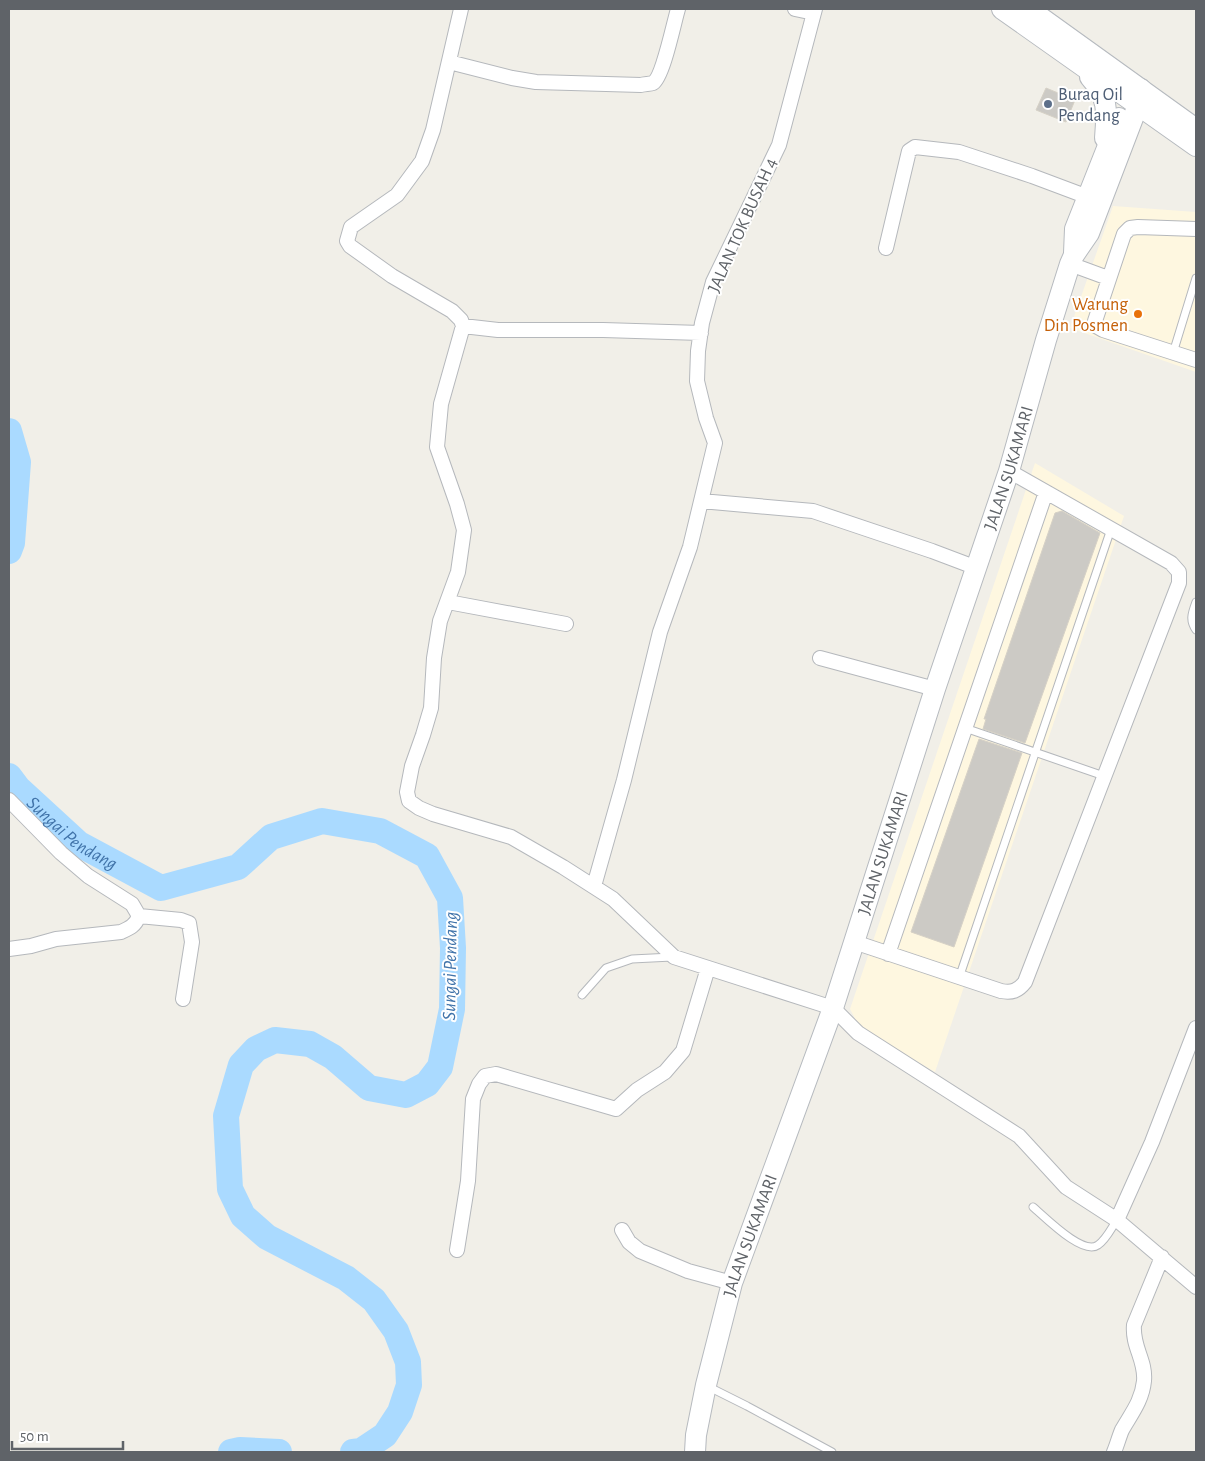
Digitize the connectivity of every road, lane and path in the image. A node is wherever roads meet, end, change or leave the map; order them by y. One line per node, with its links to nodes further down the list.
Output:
1 (461, 9): 8 (street)
2 (678, 9): 8 (street)
3 (795, 9): 6 (street)
4 (1002, 9): 7 (street)
5 (1029, 9): 9 (street)
6 (814, 11): 20 (street, JALAN TOK BUSAH 4)
7 (1073, 59): 9 (street); 12 (street)
8 (449, 62): 19 (street)
9 (1134, 93): 10 (street); 12 (street, JALAN SUKAMARI)
10 (1188, 131): 11 (street); 12 (street)
11 (1196, 146)
12 (1112, 153): 13 (street, JALAN SUKAMARI); 16 (street, JALAN SUKAMARI)
13 (1088, 197): 15 (street); 16 (street, JALAN SUKAMARI)
14 (1196, 229): 17 (street)
15 (886, 248)
16 (1072, 260): 17 (street); 23 (street, JALAN SUKAMARI)
17 (1108, 278): 21 (street)
18 (1196, 278): 21 (lane)
19 (463, 326): 20 (street); 28 (street)
20 (701, 333): 25 (street, JALAN TOK BUSAH 4)
21 (1173, 353): 22 (street)
22 (1196, 360)
23 (1009, 471): 24 (street); 27 (street, JALAN SUKAMARI)
24 (1046, 492): 26 (street); 34 (street)
25 (701, 501): 27 (street); 38 (street)
26 (1111, 529): 35 (lane); 36 (street)
27 (977, 568): 33 (street, JALAN SUKAMARI)
28 (448, 602): 30 (street); 38 (street)
29 (1196, 602): 31 (lane)
30 (566, 624)
31 (1196, 630)
32 (820, 658): 33 (street)
33 (935, 688): 40 (street, JALAN SUKAMARI)
34 (965, 728): 35 (lane); 42 (street)
35 (1036, 752): 36 (lane); 45 (lane)
36 (1104, 776): 45 (street)
37 (9, 800): 39 (street)
38 (594, 886): 43 (street)
39 (139, 916): 41 (street); 47 (street)
40 (854, 942): 42 (street); 48 (street, JALAN SUKAMARI)
41 (9, 949)
42 (888, 954): 45 (street)
43 (674, 957): 44 (street); 46 (lane)
44 (708, 968): 48 (street); 53 (street)
45 (959, 978)
46 (582, 995)
47 (182, 999)
48 (833, 1008): 51 (street); 55 (street, JALAN SUKAMARI)
49 (1196, 1028): 51 (street)
50 (1033, 1207): 51 (lane)
51 (1117, 1220): 54 (street)
52 (622, 1230): 55 (street)
53 (456, 1250)
54 (1162, 1257): 56 (street); 60 (street)
55 (732, 1283): 57 (street, JALAN SUKAMARI)
56 (1196, 1287)
57 (706, 1385): 58 (street, JALAN SUKAMARI); 59 (lane)
58 (695, 1452)
59 (832, 1452)
60 (1114, 1452)

